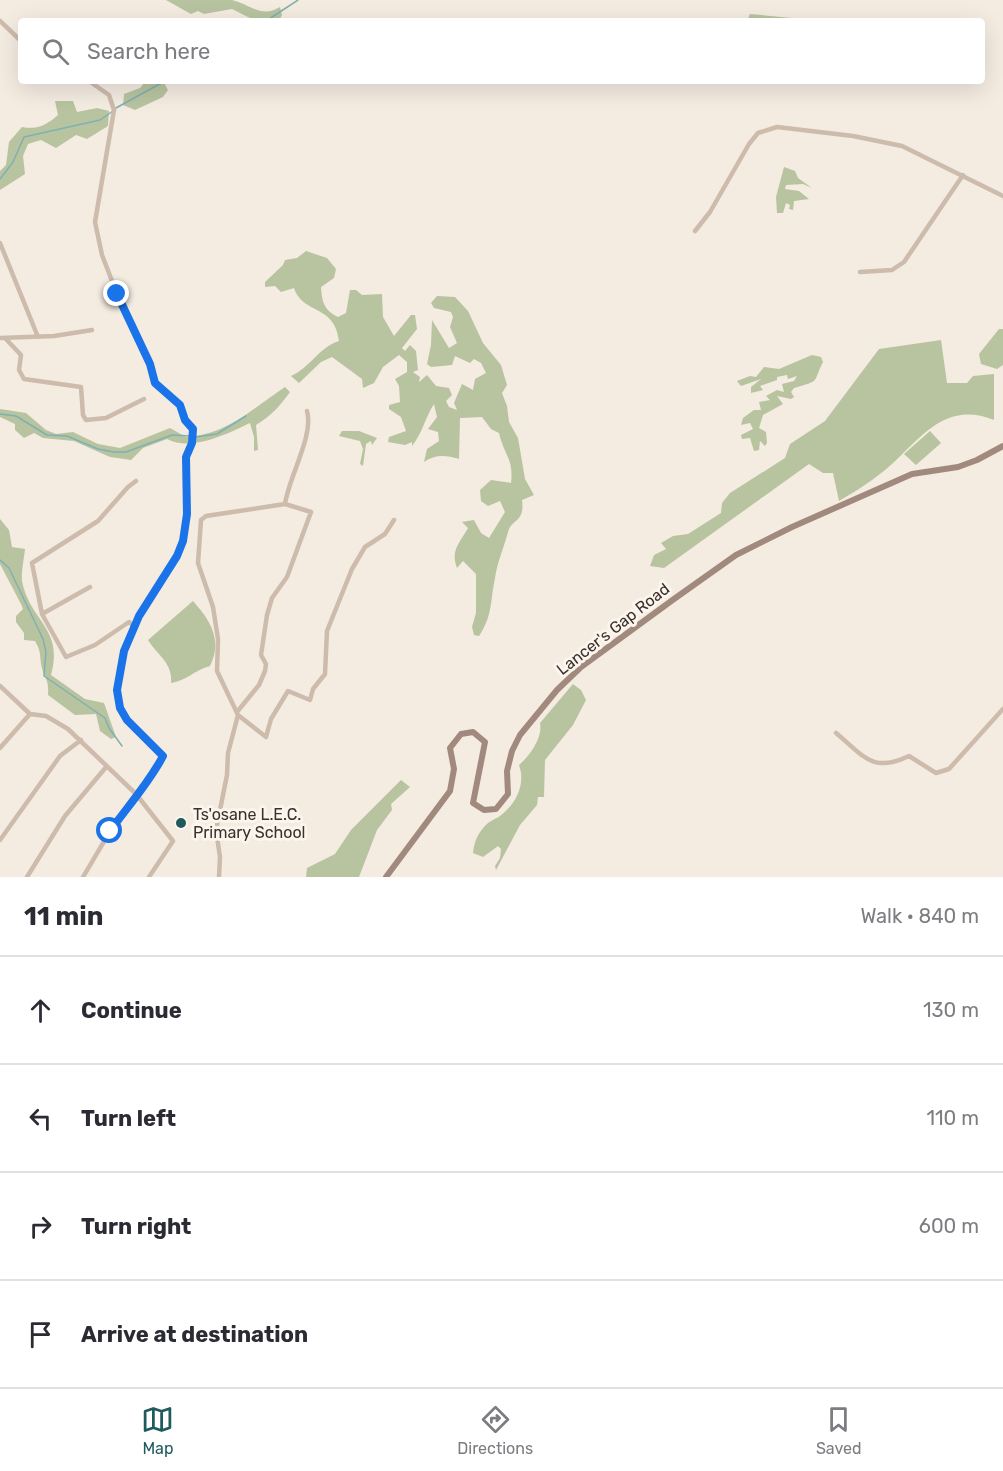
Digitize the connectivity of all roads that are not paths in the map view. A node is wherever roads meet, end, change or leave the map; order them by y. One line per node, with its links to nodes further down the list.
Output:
1 (0, 21): 2 (street)
2 (18, 38)
3 (93, 84): 22 (street)
4 (963, 175): 5 (street); 6 (street); 8 (street)
5 (1003, 196)
6 (695, 231)
7 (0, 243): 10 (street)
8 (860, 272)
9 (92, 330): 10 (street)
10 (38, 337): 11 (street)
11 (3, 339): 12 (street)
12 (144, 399)
13 (307, 411): 16 (street)
14 (1003, 446): 37 (main road, Lancer's Gap Road)
15 (136, 481): 21 (street)
16 (285, 504): 18 (street); 26 (street)
17 (312, 505): 18 (street)
18 (311, 512): 26 (street)
19 (394, 520): 26 (street)
20 (90, 587): 21 (street)
21 (42, 614): 22 (street)
22 (135, 627): 31 (street)
23 (0, 686): 25 (street)
24 (1003, 709): 27 (street)
25 (30, 714): 28 (street); 29 (street)
26 (238, 714): 36 (street)
27 (836, 733)
28 (81, 740): 30 (street); 32 (street)
29 (0, 748)
30 (107, 765): 31 (street); 33 (street)
31 (136, 794): 34 (street); 35 (street)
32 (0, 840)
33 (27, 877)
34 (83, 877)
35 (149, 877)
36 (219, 877)
37 (386, 877)

